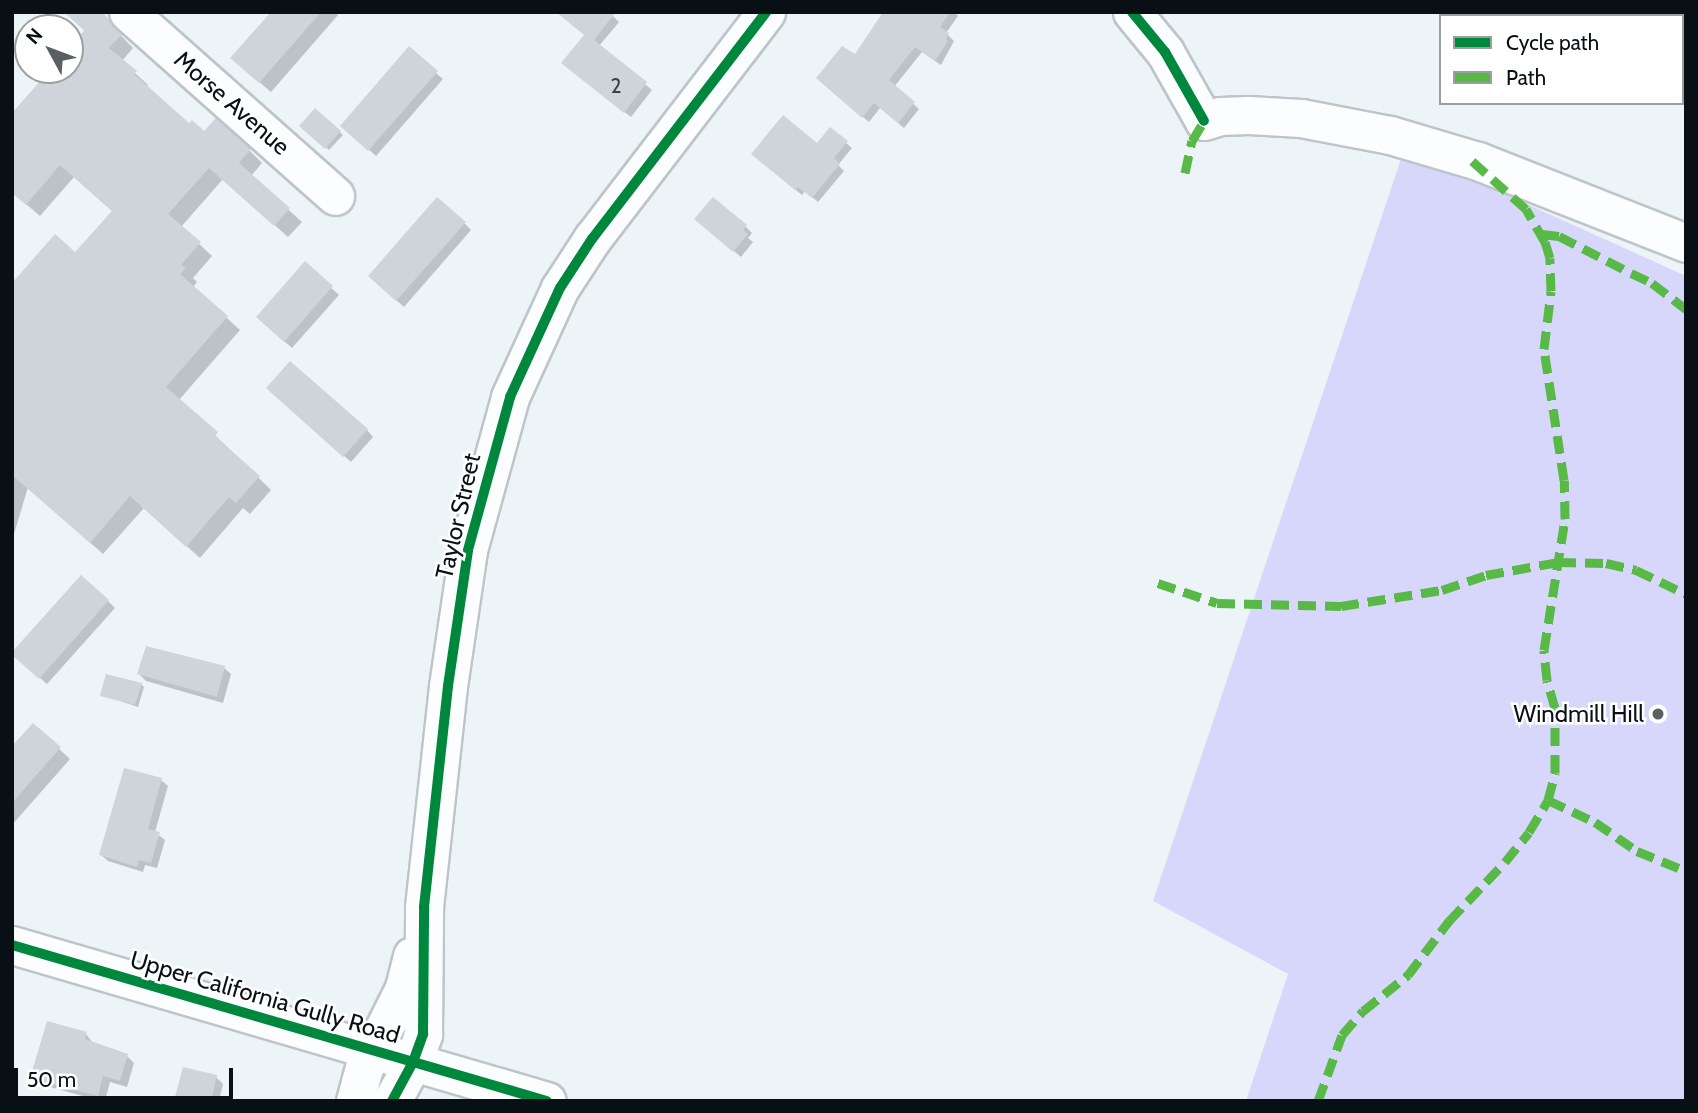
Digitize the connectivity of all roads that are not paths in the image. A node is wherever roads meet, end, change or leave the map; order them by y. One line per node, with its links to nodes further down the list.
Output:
1 (128, 12): 4 (street, Morse Avenue)
2 (766, 12): 6 (street, Taylor Street)
3 (1132, 12): 5 (street)
4 (335, 196)
5 (1686, 243)
6 (424, 907): 8 (street, Taylor Street); 9 (street, Taylor Street)
7 (12, 945): 8 (street, Upper California Gully Road)
8 (374, 1050): 9 (street, Upper California Gully Road); 10 (street, Taylor Street)
9 (413, 1062): 11 (street, Taylor Street); 12 (street, Upper California Gully Road)
10 (355, 1101)
11 (392, 1101)
12 (547, 1101)

